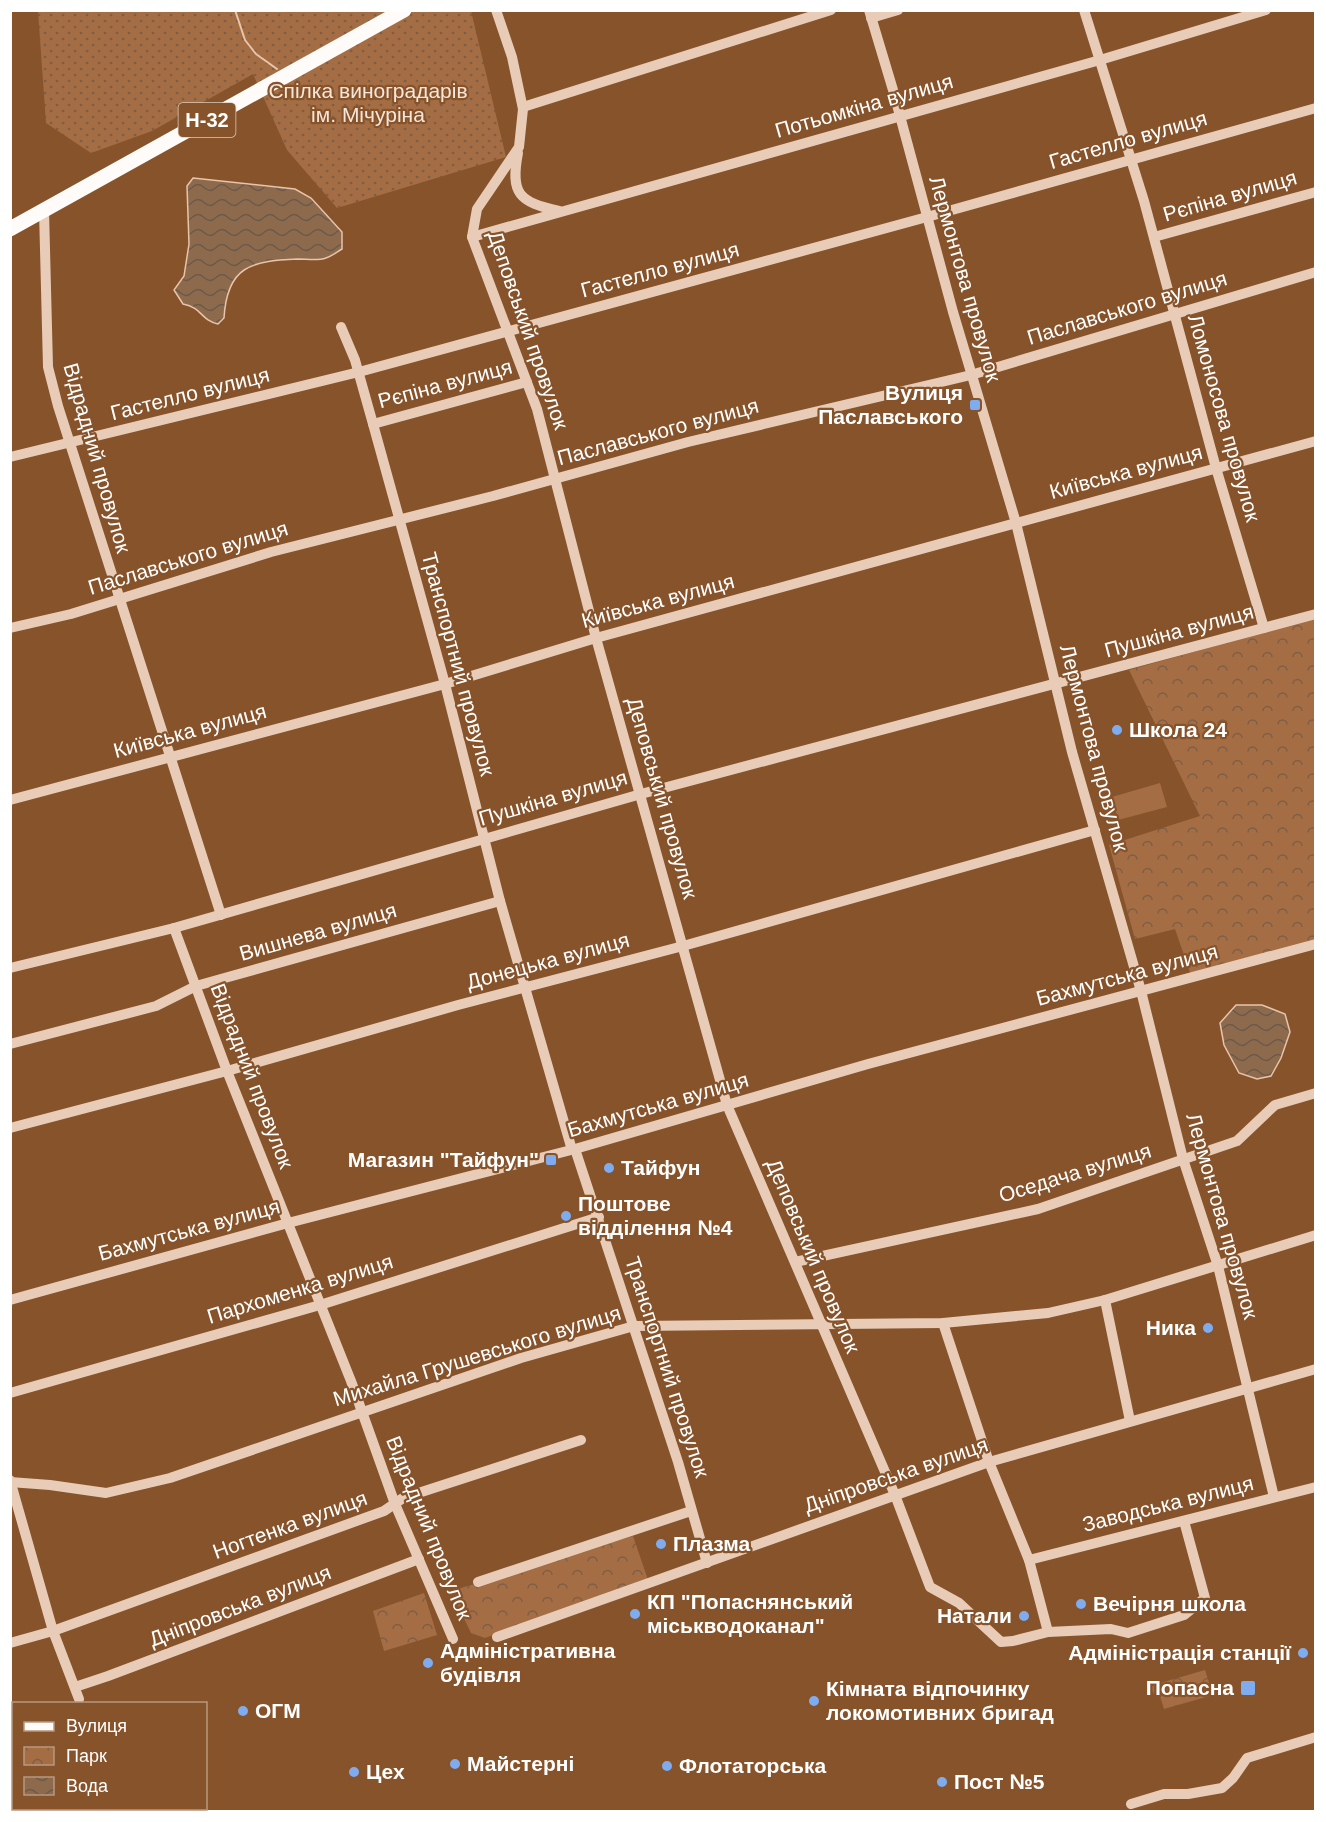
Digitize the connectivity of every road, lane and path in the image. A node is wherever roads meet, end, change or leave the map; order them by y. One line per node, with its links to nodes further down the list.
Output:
1 (404, 10): 15 (main road, Н-32)
2 (496, 10): 9 (street, Деповський провулок)
3 (831, 10): 9 (street)
4 (898, 10): 7 (street)
5 (1084, 10): 8 (street, Ломоносова провулок)
6 (1266, 10): 8 (street, Потьомкіна вулиця)
7 (870, 14): 11 (street, Лермонтова провулок)
8 (1100, 60): 11 (street, Потьомкіна вулиця); 13 (street, Ломоносова провулок)
9 (523, 106): 12 (street, Деповський провулок)
10 (1316, 108): 13 (street, Гастелло вулиця)
11 (900, 116): 16 (street, Потьомкіна вулиця); 17 (street, Лермонтова провулок)
12 (519, 147): 16 (street); 19 (street, Деповський провулок)
13 (1131, 159): 17 (street, Гастелло вулиця); 20 (street, Ломоносова провулок)
14 (1316, 192): 20 (street, Рєпіна вулиця)
15 (44, 210): 18 (main road, Н-32); 30 (street, Відрадний провулок)
16 (562, 212): 19 (street, Потьомкіна вулиця)
17 (927, 217): 24 (street, Гастелло вулиця); 26 (street, Лермонтова провулок)
18 (10, 229)
19 (472, 237): 24 (street, Деповський провулок)
20 (1154, 237): 22 (street, Ломоносова провулок)
21 (1316, 272): 22 (street, Паславського вулиця)
22 (1175, 314): 26 (street, Паславського вулиця); 32 (street, Ломоносова провулок)
23 (341, 327): 25 (street, Транспортний провулок)
24 (508, 332): 25 (street, Гастелло вулиця); 27 (street, Деповський провулок)
25 (359, 372): 28 (street, Транспортний провулок); 30 (street, Гастелло вулиця)
26 (971, 375): 33 (street, Паславського вулиця); 35 (street, Лермонтова провулок)
27 (527, 382): 28 (street, Рєпіна вулиця); 33 (street, Деповський провулок)
28 (373, 424): 34 (street, Транспортний провулок)
29 (1316, 441): 32 (street, Київська вулиця)
30 (70, 443): 31 (street, Гастелло вулиця); 36 (street, Відрадний провулок)
31 (10, 457)
32 (1216, 468): 35 (street, Київська вулиця); 39 (street, Ломоносова провулок)
33 (555, 479): 34 (street, Паславського вулиця); 40 (street, Деповський провулок)
34 (400, 519): 36 (street, Паславського вулиця); 41 (street, Транспортний провулок)
35 (1016, 523): 40 (street, Київська вулиця); 42 (street, Лермонтова провулок)
36 (118, 597): 38 (street, Паславського вулиця); 43 (street, Відрадний провулок)
37 (1316, 614): 39 (street, Пушкіна вулиця)
38 (10, 628)
39 (1264, 628): 42 (street, Пушкіна вулиця)
40 (596, 638): 41 (street, Київська вулиця); 44 (street, Деповський провулок)
41 (445, 684): 43 (street, Київська вулиця); 47 (street, Транспортний провулок)
42 (1056, 684): 44 (street, Пушкіна вулиця); 46 (street, Лермонтова провулок)
43 (170, 756): 45 (street, Київська вулиця); 49 (street, Відрадний провулок)
44 (641, 794): 47 (street, Пушкіна вулиця); 52 (street, Деповський провулок)
45 (10, 800)
46 (1095, 830): 52 (street, Донецька вулиця); 56 (street, Лермонтова провулок)
47 (483, 838): 48 (street, Транспортний провулок); 49 (street, Пушкіна вулиця)
48 (500, 901): 54 (street, Вишнева вулиця); 55 (street, Транспортний провулок)
49 (221, 915): 50 (street, Пушкіна вулиця)
50 (174, 928): 53 (street, Пушкіна вулиця); 54 (street, Відрадний провулок)
51 (1316, 944): 56 (street, Бахмутська вулиця)
52 (683, 946): 55 (street, Донецька вулиця); 60 (street, Деповський провулок)
53 (10, 968)
54 (196, 986): 57 (street, Вишнева вулиця); 58 (street, Відрадний провулок)
55 (525, 987): 58 (street, Донецька вулиця); 62 (street, Транспортний провулок)
56 (1141, 991): 60 (street, Бахмутська вулиця); 63 (street, Лермонтова провулок)
57 (10, 1044)
58 (227, 1071): 61 (street, Донецька вулиця); 65 (street, Відрадний провулок)
59 (1316, 1093): 63 (street, Оседача вулиця)
60 (727, 1105): 62 (street, Бахмутська вулиця); 67 (street, Деповський провулок)
61 (10, 1128)
62 (573, 1150): 64 (street, Транспортний провулок); 65 (street, Бахмутська вулиця)
63 (1184, 1159): 67 (street, Оседача вулиця); 68 (street, Лермонтова провулок)
64 (599, 1217): 71 (street, Пархоменка вулиця); 74 (street, Транспортний провулок)
65 (288, 1223): 69 (street, Бахмутська вулиця); 71 (street, Відрадний провулок)
66 (1316, 1235): 68 (street, Михайла Грушевського вулиця)
67 (795, 1262): 73 (street, Деповський провулок)
68 (1218, 1266): 70 (street, Михайла Грушевського вулиця); 76 (street, Лермонтова провулок)
69 (10, 1300)
70 (1106, 1300): 72 (street, Михайла Грушевського вулиця); 79 (street)
71 (320, 1305): 77 (street, Пархоменка вулиця); 78 (street, Відрадний провулок)
72 (943, 1323): 73 (street, Михайла Грушевського вулиця); 81 (street)
73 (820, 1324): 74 (street, Михайла Грушевського вулиця); 84 (street, Деповський провулок)
74 (634, 1326): 78 (street, Михайла Грушевського вулиця); 87 (street, Транспортний провулок)
75 (1316, 1369): 76 (street, Дніпровська вулиця)
76 (1248, 1387): 79 (street, Дніпровська вулиця); 85 (street, Лермонтова провулок)
77 (10, 1393)
78 (362, 1411): 82 (street, Михайла Грушевського вулиця); 86 (street, Відрадний провулок)
79 (1130, 1421): 81 (street, Дніпровська вулиця)
80 (581, 1440): 86 (street, Ногтенка вулиця)
81 (989, 1462): 84 (street, Дніпровська вулиця); 90 (street)
82 (11, 1481): 93 (street)
83 (1316, 1487): 85 (street, Заводська вулиця)
84 (895, 1495): 91 (street, Дніпровська вулиця); 94 (street, Деповський провулок)
85 (1274, 1497): 88 (street, Заводська вулиця)
86 (395, 1504): 89 (street, Відрадний провулок); 93 (street, Ногтенка вулиця)
87 (692, 1511): 91 (street, Транспортний провулок); 92 (street)
88 (1184, 1521): 90 (street, Заводська вулиця); 94 (street)
89 (419, 1559): 96 (street, Відрадний провулок); 98 (street, Дніпровська вулиця)
90 (1029, 1560): 94 (street)
91 (706, 1563): 95 (street, Дніпровська вулиця)
92 (478, 1582)
93 (52, 1631): 97 (street, Ногтенка вулиця); 98 (street)
94 (1048, 1632)
95 (496, 1637)
96 (453, 1639)
97 (10, 1643)
98 (75, 1687): 99 (street)
99 (79, 1699)
100 (1316, 1737): 101 (street)
101 (1131, 1804)

